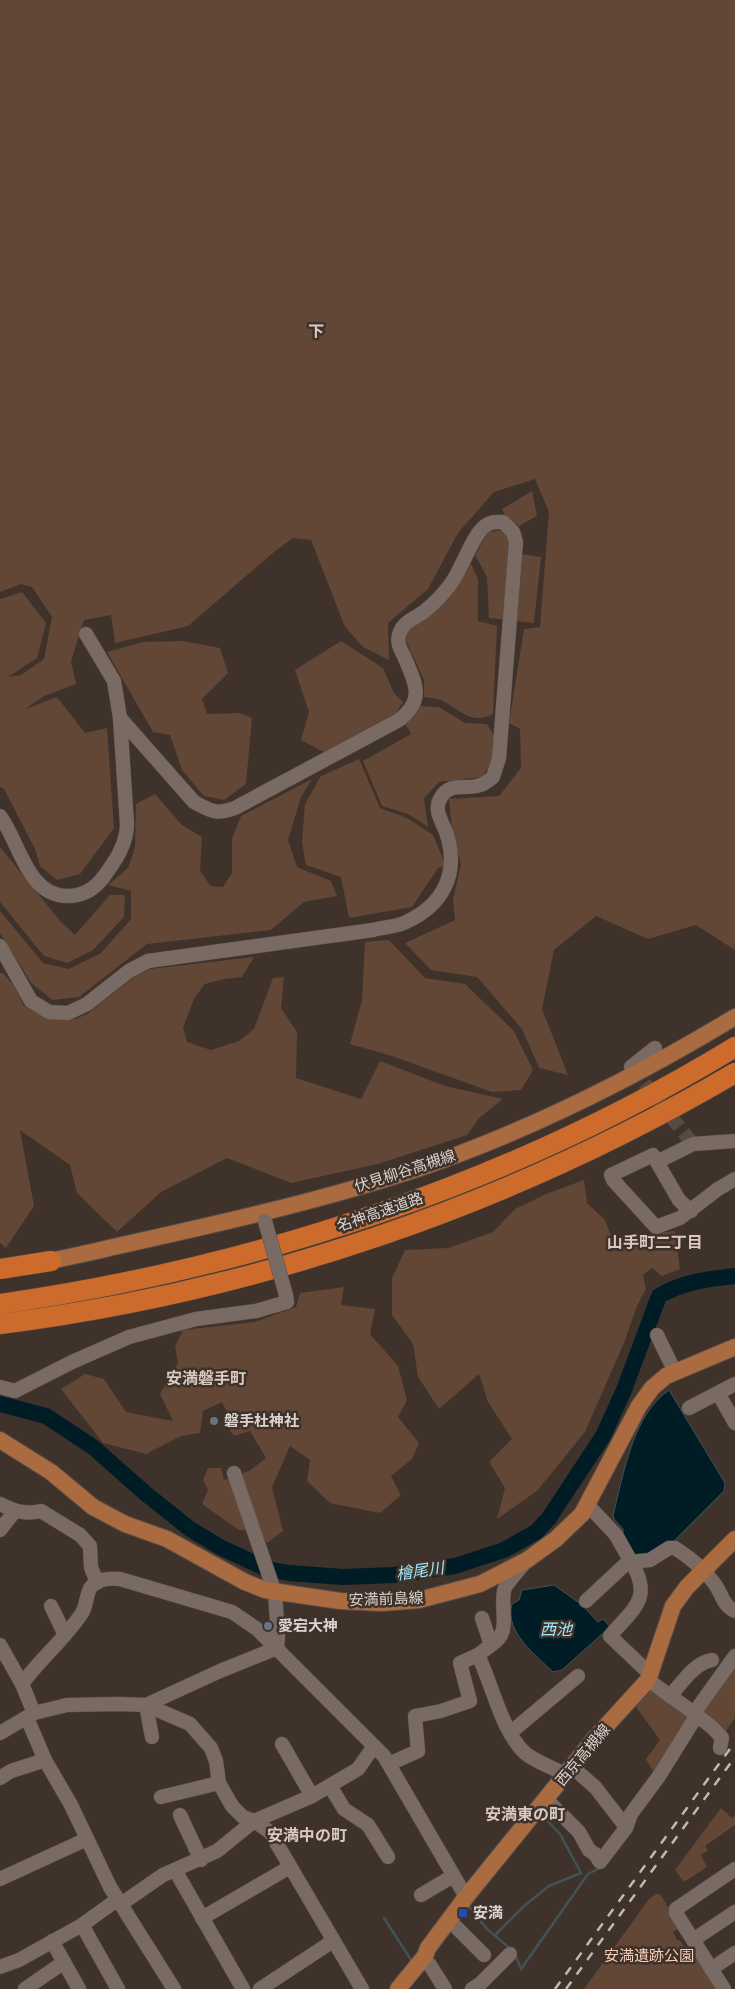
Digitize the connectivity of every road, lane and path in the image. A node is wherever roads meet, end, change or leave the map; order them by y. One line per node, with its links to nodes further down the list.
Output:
1 (86, 634): 2 (street)
2 (120, 718): 3 (street); 4 (street)
3 (146, 748): 4 (street); 6 (street)
4 (123, 753): 5 (street)
5 (0, 816)
6 (0, 946)
7 (735, 1017): 18 (main road, 伏見柳谷高槻線)
8 (735, 1046): 23 (highway, 名神高速道路)
9 (655, 1048): 10 (street)
10 (631, 1067)
11 (735, 1074): 12 (highway, 名神高速道路)
12 (677, 1107): 24 (highway, 名神高速道路); 26 (highway)
13 (730, 1142): 14 (street); 15 (street)
14 (735, 1154)
15 (657, 1162): 17 (street); 17 (street)
16 (735, 1179): 17 (street)
17 (691, 1211)
18 (263, 1216): 19 (main road, 伏見柳谷高槻線); 30 (street, bridge)
19 (51, 1260): 20 (main road, 伏見柳谷高槻線); 21 (highway); 22 (main road, 伏見柳谷高槻線)
20 (0, 1264)
21 (0, 1269)
22 (0, 1274)
23 (0, 1304)
24 (0, 1324)
25 (657, 1335): 28 (street)
26 (0, 1338)
27 (735, 1347): 28 (main road, 安満前島線)
28 (675, 1372): 37 (main road, 安満前島線)
29 (735, 1384): 31 (street)
30 (0, 1387)
31 (718, 1393): 32 (street); 33 (street)
32 (689, 1408)
33 (735, 1423)
34 (0, 1440): 45 (main road, 安満前島線)
35 (234, 1473): 45 (street)
36 (0, 1504): 38 (street)
37 (587, 1504): 41 (main road, 安満前島線); 42 (street)
38 (15, 1511): 39 (street); 44 (street)
39 (0, 1530)
40 (735, 1539): 43 (main road, 西京高槻線)
41 (528, 1560): 45 (main road, 安満前島線); 52 (street)
42 (630, 1561): 43 (street); 46 (street); 58 (street)
43 (703, 1570): 48 (street); 58 (main road, 西京高槻線)
44 (97, 1583): 50 (street); 53 (street)
45 (273, 1589): 53 (street)
46 (586, 1601)
47 (50, 1606): 50 (street)
48 (735, 1612)
49 (482, 1618): 52 (street)
50 (65, 1635): 59 (street)
51 (0, 1645): 59 (street)
52 (491, 1646): 54 (street)
53 (277, 1648): 61 (street); 68 (street)
54 (478, 1656): 65 (street); 71 (street)
55 (735, 1656): 62 (street)
56 (712, 1660): 60 (street)
57 (578, 1676): 65 (street)
58 (650, 1678): 60 (street); 72 (main road, 西京高槻線)
59 (22, 1684): 63 (street)
60 (670, 1696): 62 (street)
61 (146, 1705): 63 (street); 66 (street); 74 (street)
62 (696, 1714): 69 (street); 81 (street)
63 (31, 1715): 64 (street); 70 (street)
64 (0, 1733)
65 (510, 1734): 72 (street)
66 (152, 1736)
67 (282, 1744): 77 (street)
68 (374, 1746): 71 (street); 75 (street)
69 (720, 1748)
70 (45, 1760): 73 (street); 82 (street)
71 (389, 1764): 88 (street)
72 (569, 1771): 78 (main road, 西京高槻線); 81 (street)
73 (0, 1778)
74 (219, 1783): 76 (street); 80 (street)
75 (330, 1786): 77 (street); 83 (street)
76 (161, 1796)
77 (312, 1796): 80 (street)
78 (546, 1799): 81 (street); 91 (main road, 西京高槻線)
79 (180, 1815): 84 (street)
80 (254, 1821): 84 (street); 85 (street)
81 (626, 1827)
82 (87, 1839): 89 (street); 92 (street)
83 (388, 1857)
84 (201, 1860): 87 (street)
85 (290, 1867): 94 (street); 98 (street)
86 (735, 1869): 97 (street)
87 (175, 1870): 92 (street); 94 (street)
88 (454, 1876): 90 (street); 91 (street)
89 (0, 1879)
90 (420, 1895)
91 (466, 1897): 95 (main road, 西京高槻線)
92 (119, 1901): 96 (street); 110 (street)
93 (735, 1912): 97 (street)
94 (202, 1918): 111 (street)
95 (450, 1920): 102 (street); 103 (main road, 西京高槻線)
96 (82, 1925): 99 (street); 107 (street)
97 (693, 1940): 106 (street)
98 (333, 1941): 111 (street); 112 (street)
99 (52, 1942): 104 (street); 105 (street)
100 (735, 1953): 106 (street)
101 (510, 1954): 115 (street)
102 (484, 1955)
103 (423, 1958): 113 (main road, 西京高槻線); 114 (street)
104 (2, 1962)
105 (64, 1962): 108 (street); 109 (street)
106 (711, 1969): 116 (street)
107 (114, 1988)
108 (25, 1989)
109 (79, 1989)
110 (174, 1989)
111 (249, 1989)
112 (362, 1989)
113 (398, 1989)
114 (445, 1989)
115 (472, 1989)
116 (724, 1989)

